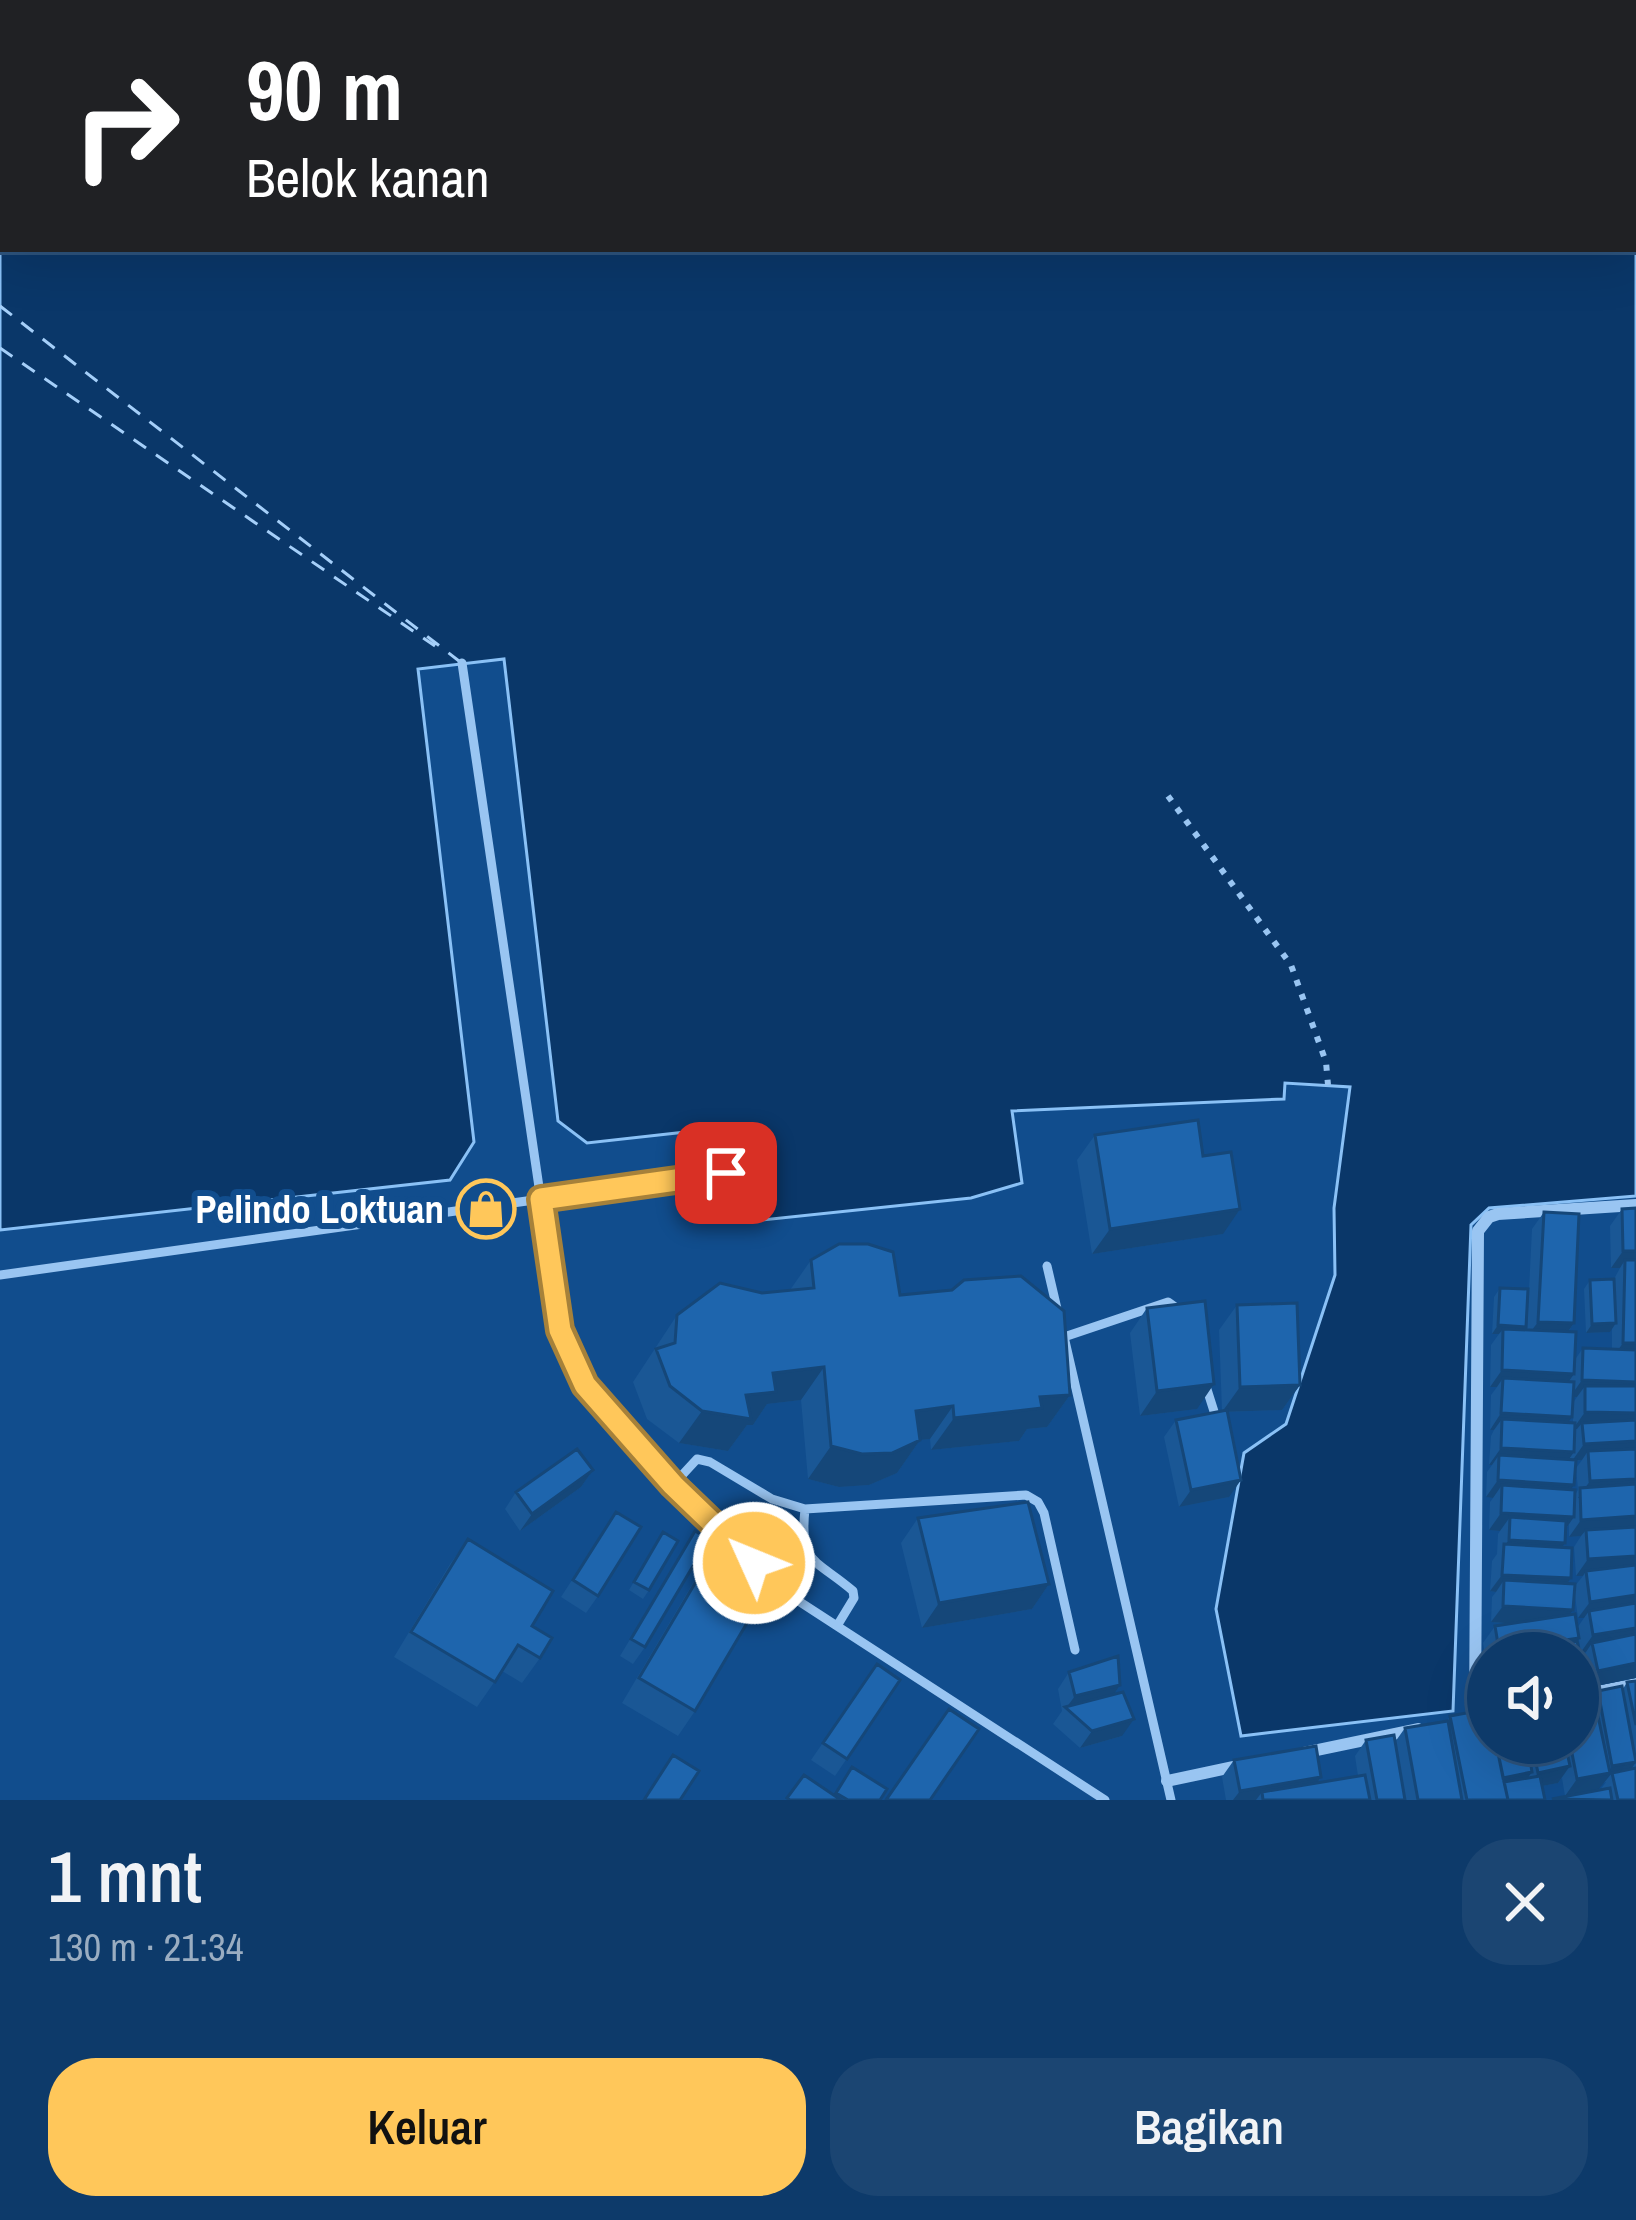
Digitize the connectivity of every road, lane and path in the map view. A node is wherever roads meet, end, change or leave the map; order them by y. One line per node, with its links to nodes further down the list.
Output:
1 (462, 664): 5 (lane)
2 (1168, 796): 3 (path)
3 (1328, 1085)
4 (726, 1173): 5 (lane)
5 (541, 1199): 8 (lane); 13 (lane)
6 (1636, 1205): 16 (street)
7 (1048, 1266): 10 (lane)
8 (0, 1276)
9 (1191, 1321): 10 (lane)
10 (1064, 1337): 25 (lane)
11 (1204, 1379): 12 (lane)
12 (1222, 1436)
13 (673, 1485): 14 (lane); 15 (lane)
14 (805, 1509): 15 (lane); 17 (lane)
15 (837, 1626): 26 (lane)
16 (1481, 1632)
17 (1075, 1650)
18 (1636, 1684): 19 (street)
19 (1599, 1692)
20 (1467, 1718): 21 (street)
21 (1452, 1721)
22 (1429, 1726): 23 (street)
23 (1291, 1755)
24 (1248, 1764): 25 (street)
25 (1167, 1781): 27 (lane)
26 (1106, 1800)
27 (1171, 1800)

